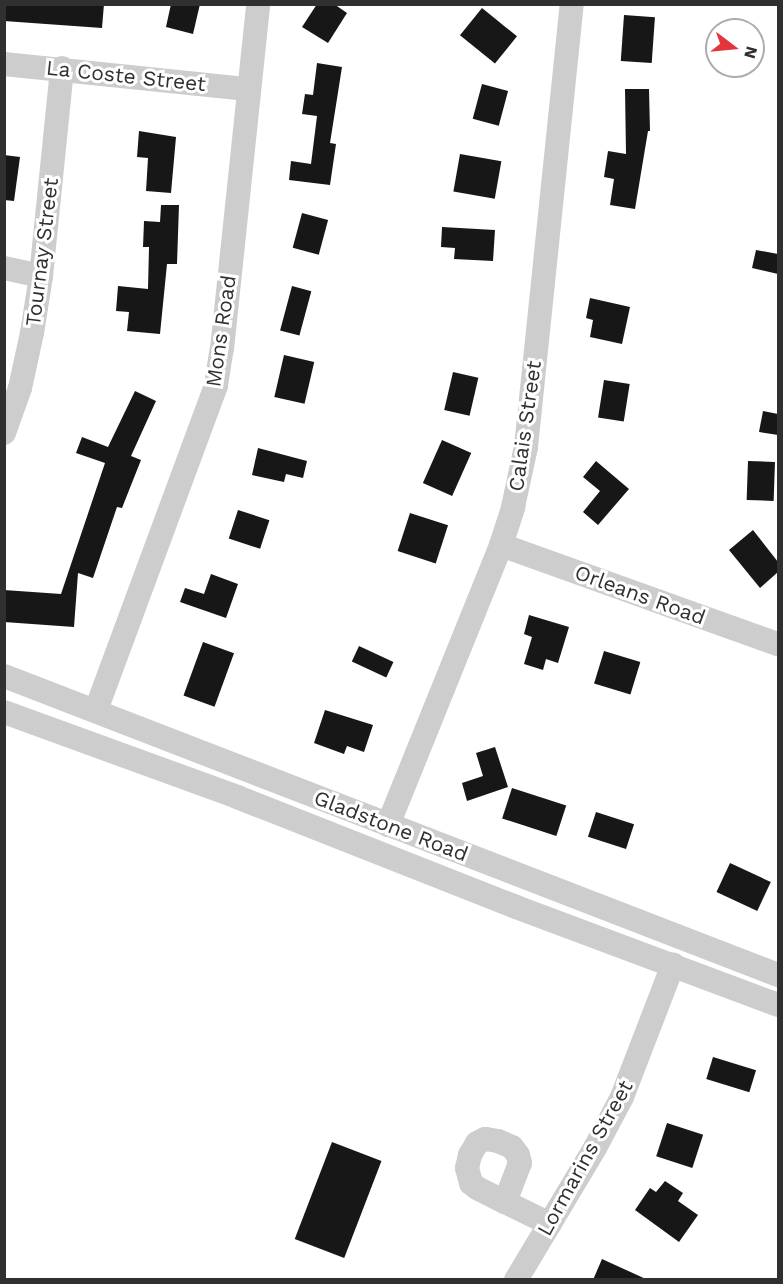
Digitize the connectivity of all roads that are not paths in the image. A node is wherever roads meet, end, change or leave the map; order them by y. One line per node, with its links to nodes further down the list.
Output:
1 (258, 4): 5 (street, Mons Road)
2 (572, 4): 10 (street, Calais Street)
3 (4, 64): 4 (street, La Coste Street)
4 (62, 68): 5 (street, La Coste Street); 7 (street, Tournay Street)
5 (248, 89): 14 (street, Mons Road)
6 (4, 268): 7 (street)
7 (41, 276): 8 (street, Tournay Street)
8 (12, 386): 9 (street, Tournay Street)
9 (4, 433)
10 (501, 545): 11 (street, Orleans Road); 20 (street, Calais Street)
11 (778, 644)
12 (4, 676): 13 (street, Gladstone Road)
13 (71, 700): 14 (street, Gladstone Road); 17 (street)
14 (96, 710): 16 (street, Gladstone Road)
15 (4, 712): 17 (street, Gladstone Road)
16 (119, 719): 18 (street); 19 (street, Gladstone Road)
17 (60, 731): 18 (street, Gladstone Road)
18 (109, 749): 22 (street, Gladstone Road)
19 (364, 815): 20 (street, Gladstone Road); 22 (street)
20 (388, 825): 21 (street, Gladstone Road)
21 (412, 834): 23 (street); 24 (street, Gladstone Road)
22 (354, 843): 23 (street, Gladstone Road)
23 (401, 862): 26 (street, Gladstone Road)
24 (661, 930): 25 (street, Gladstone Road); 26 (street)
25 (704, 947): 27 (street, Lormarins Street); 28 (street, Gladstone Road)
26 (650, 956): 27 (street, Gladstone Road)
27 (683, 969): 29 (street, Gladstone Road); 31 (street, Lormarins Street)
28 (778, 975)
29 (778, 1005)
30 (505, 1202): 31 (street)
31 (550, 1224): 32 (street, Lormarins Street)
32 (516, 1280)

